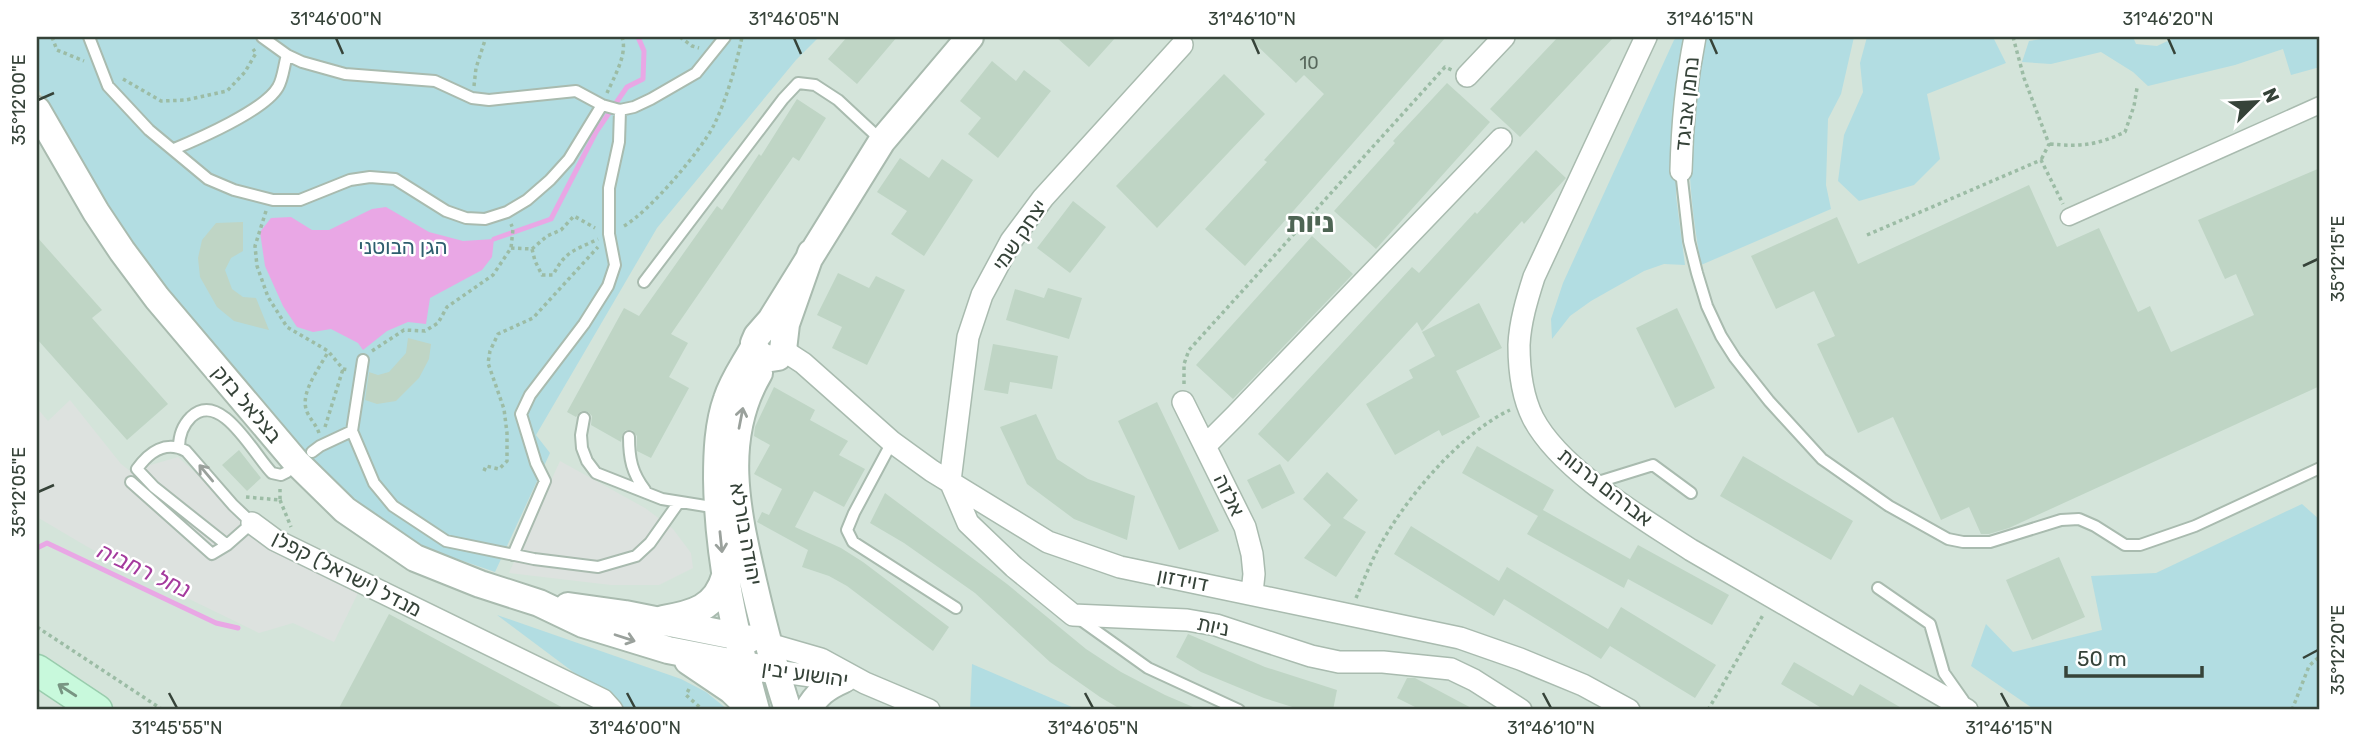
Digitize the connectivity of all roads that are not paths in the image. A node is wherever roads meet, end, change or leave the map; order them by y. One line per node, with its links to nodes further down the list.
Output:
1 (89, 37): 17 (lane)
2 (262, 37): 9 (lane)
3 (725, 37): 14 (lane)
4 (970, 37): 16 (street, יהודה בורלא)
5 (1504, 37): 10 (street)
6 (1695, 37): 18 (street, נחמן אביגד)
7 (1645, 38): 35 (street, אברהם גרנות)
8 (1185, 41): 33 (street, יצחק שמי)
9 (287, 55): 11 (lane); 17 (lane)
10 (1466, 76)
11 (602, 105): 14 (lane); 17 (lane)
12 (2320, 105): 19 (street)
13 (37, 110): 46 (street, בצלאל בזק)
14 (620, 110): 42 (lane)
15 (1501, 139): 28 (street)
16 (882, 141): 20 (lane); 21 (street, יהודה בורלא)
17 (174, 149)
18 (1681, 171): 31 (lane)
19 (2069, 217)
20 (644, 282)
21 (771, 345): 27 (street, דוידזון); 39 (street, יהודה בורלא)
22 (363, 360): 25 (lane)
23 (1183, 402): 28 (street, אלזה)
24 (584, 418): 36 (lane)
25 (352, 431): 30 (lane); 42 (lane)
26 (629, 437): 36 (lane)
27 (892, 442): 33 (street, דוידזון); 47 (lane)
28 (1205, 446): 45 (street, אלזה)
29 (179, 447): 32 (lane); 40 (lane, מנדל (ישראל) קפלן, one-way to 29); 41 (lane)
30 (316, 449)
31 (2320, 467)
32 (287, 472)
33 (950, 481): 45 (street, דוידזון); 48 (street)
34 (131, 482): 41 (lane)
35 (1595, 483): 37 (lane); 66 (street, אברהם גרנות)
36 (647, 493): 38 (lane)
37 (1691, 493)
38 (679, 502): 39 (lane); 42 (lane)
39 (727, 509): 43 (street, יהודה בורלא, one-way to 43); 51 (street, יהודה בורלא)
40 (252, 523): 41 (lane); 58 (street, מנדל (ישראל) קפלן)
41 (226, 545)
42 (513, 555)
43 (725, 576): 49 (street); 50 (street, יהודה בורלא)
44 (1878, 588): 66 (lane)
45 (1252, 593): 65 (street, דוידזון)
46 (539, 603): 49 (street, בצלאל בזק); 52 (street, בצלאל בזק, one-way to 52)
47 (956, 608)
48 (1073, 615): 63 (lane); 64 (street, ניות)
49 (656, 620): 50 (street, בצלאל בזק)
50 (737, 637): 51 (street, בצלאל בזק); 53 (street, יהודה בורלא)
51 (769, 643): 55 (street, יהודה בורלא); 56 (street, יהושוע יבין)
52 (667, 650): 53 (street, בצלאל בזק); 59 (street)
53 (744, 666): 55 (street, יהושוע יבין); 59 (street, יהודה בורלא)
54 (37, 670): 57 (main road, one-way to 54)
55 (776, 671): 56 (street, יהושוע יבין); 60 (street, יהודה בורלא)
56 (854, 681): 61 (street); 62 (street, יהושוע יבין)
57 (97, 710)
58 (612, 710)
59 (754, 710)
60 (788, 710)
61 (808, 710)
62 (929, 710)
63 (1239, 710)
64 (1521, 710)
65 (1629, 710)
66 (1969, 710)

